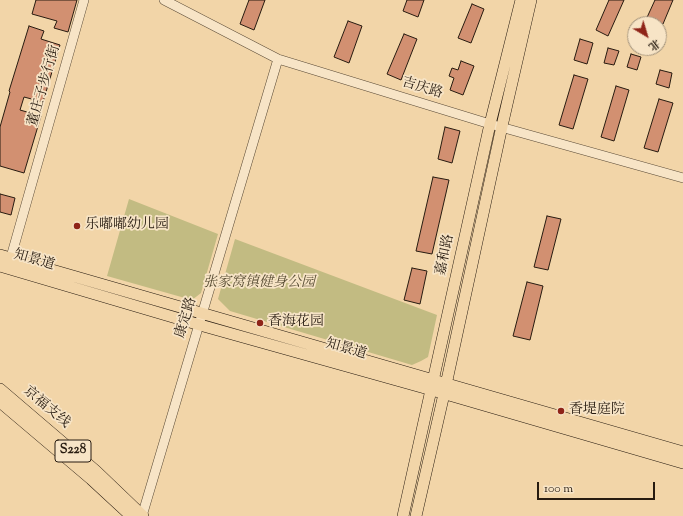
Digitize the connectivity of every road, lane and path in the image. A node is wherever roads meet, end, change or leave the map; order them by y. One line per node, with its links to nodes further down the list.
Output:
1 (84, 0): 10 (street, 董庄子步行街)
2 (164, 0): 5 (street, 吉庆路)
3 (521, 0): 6 (main road, 嘉和路)
4 (531, 0): 7 (main road, 嘉和路)
5 (278, 59): 6 (street, 吉庆路); 11 (street, 康定路)
6 (490, 124): 7 (street, 吉庆路); 12 (main road, 嘉和路)
7 (501, 127): 8 (street, 吉庆路); 14 (main road, 嘉和路)
8 (683, 178)
9 (0, 255): 10 (main road, 知景道)
10 (6, 265): 11 (main road, 知景道)
11 (202, 320): 12 (main road, 知景道); 19 (street, 康定路)
12 (433, 385): 14 (main road, 知景道); 20 (main road, 嘉和路)
13 (0, 389): 19 (main road, 京福支线 / S228)
14 (445, 389): 16 (main road, 知景道); 17 (main road, 知景道); 21 (main road, 嘉和路)
15 (0, 402): 18 (main road, 京福支线 / S228)
16 (683, 452)
17 (683, 463)
18 (131, 516)
19 (143, 516)
20 (403, 516)
21 (416, 516)

